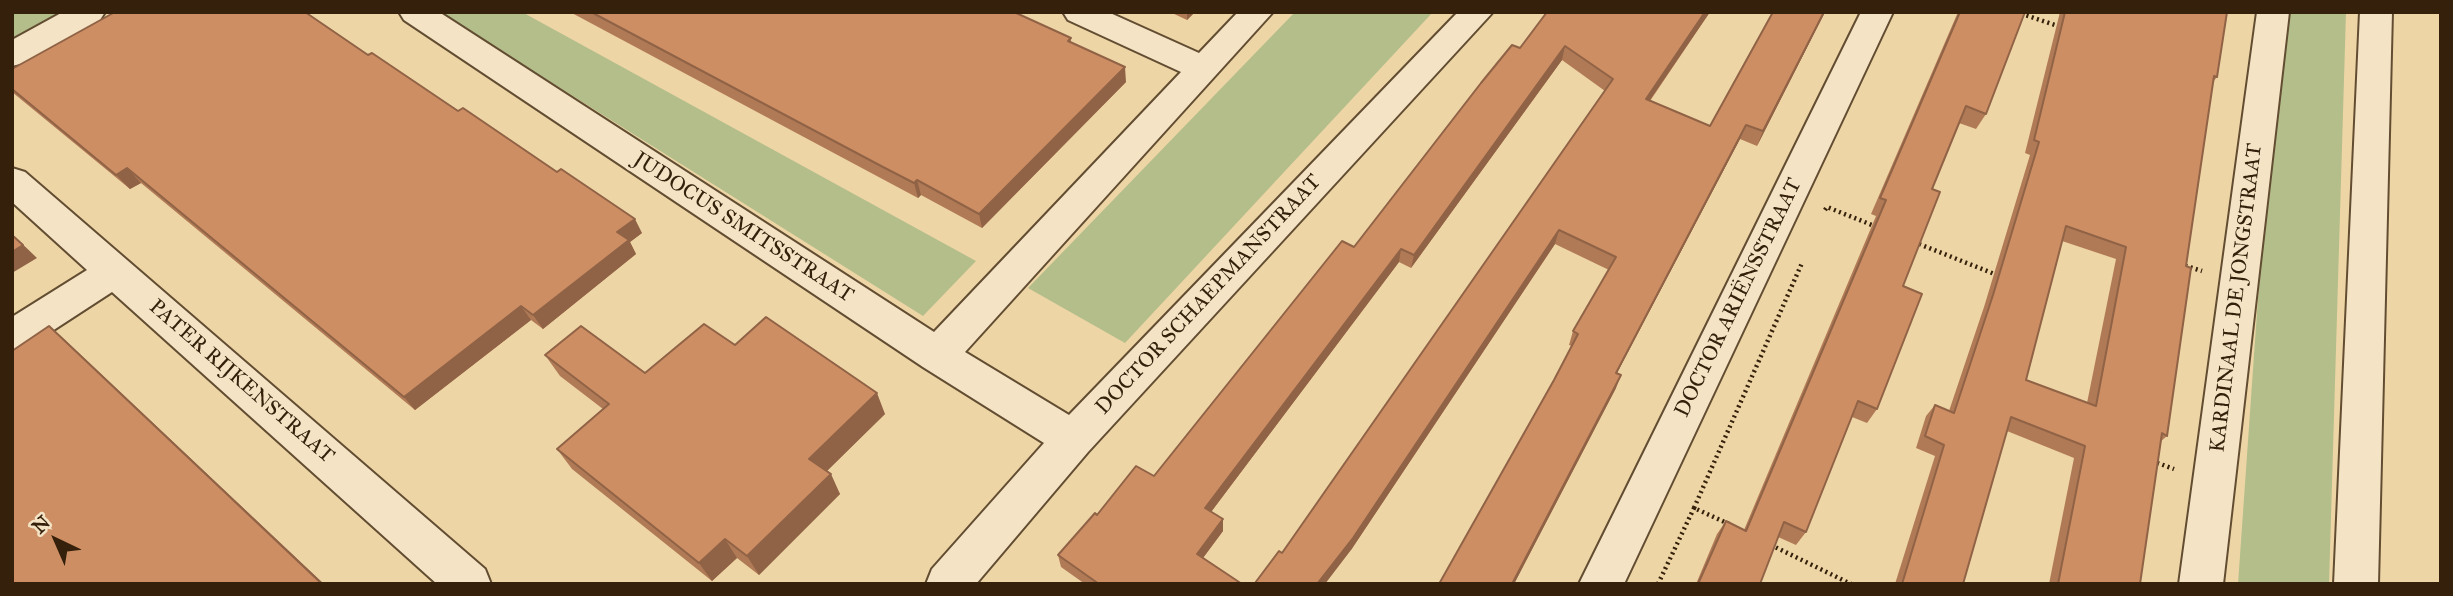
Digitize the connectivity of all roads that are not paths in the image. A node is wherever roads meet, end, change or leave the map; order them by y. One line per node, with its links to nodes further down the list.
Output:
1 (89, 12): 9 (street)
2 (415, 12): 14 (street, JUDOCUS SMITSSTRAAT)
3 (1079, 12): 10 (street)
4 (1257, 12): 10 (street)
5 (1477, 12): 15 (street, DOCTOR SCHAEPMANSTRAAT)
6 (1877, 12): 18 (street, DOCTOR ARIËNSSTRAAT)
7 (2273, 12): 19 (street, KARDINAAL DE JONGSTRAAT)
8 (2376, 12): 20 (street)
9 (12, 55)
10 (1204, 69): 14 (street)
11 (12, 181): 12 (street, PATER RIJKENSTRAAT)
12 (115, 271): 13 (street); 16 (street, PATER RIJKENSTRAAT)
13 (12, 337)
14 (937, 355): 15 (street, JUDOCUS SMITSSTRAAT)
15 (1073, 439): 17 (street, DOCTOR SCHAEPMANSTRAAT)
16 (469, 584)
17 (948, 584)
18 (1601, 584)
19 (2201, 584)
20 (2356, 584)

